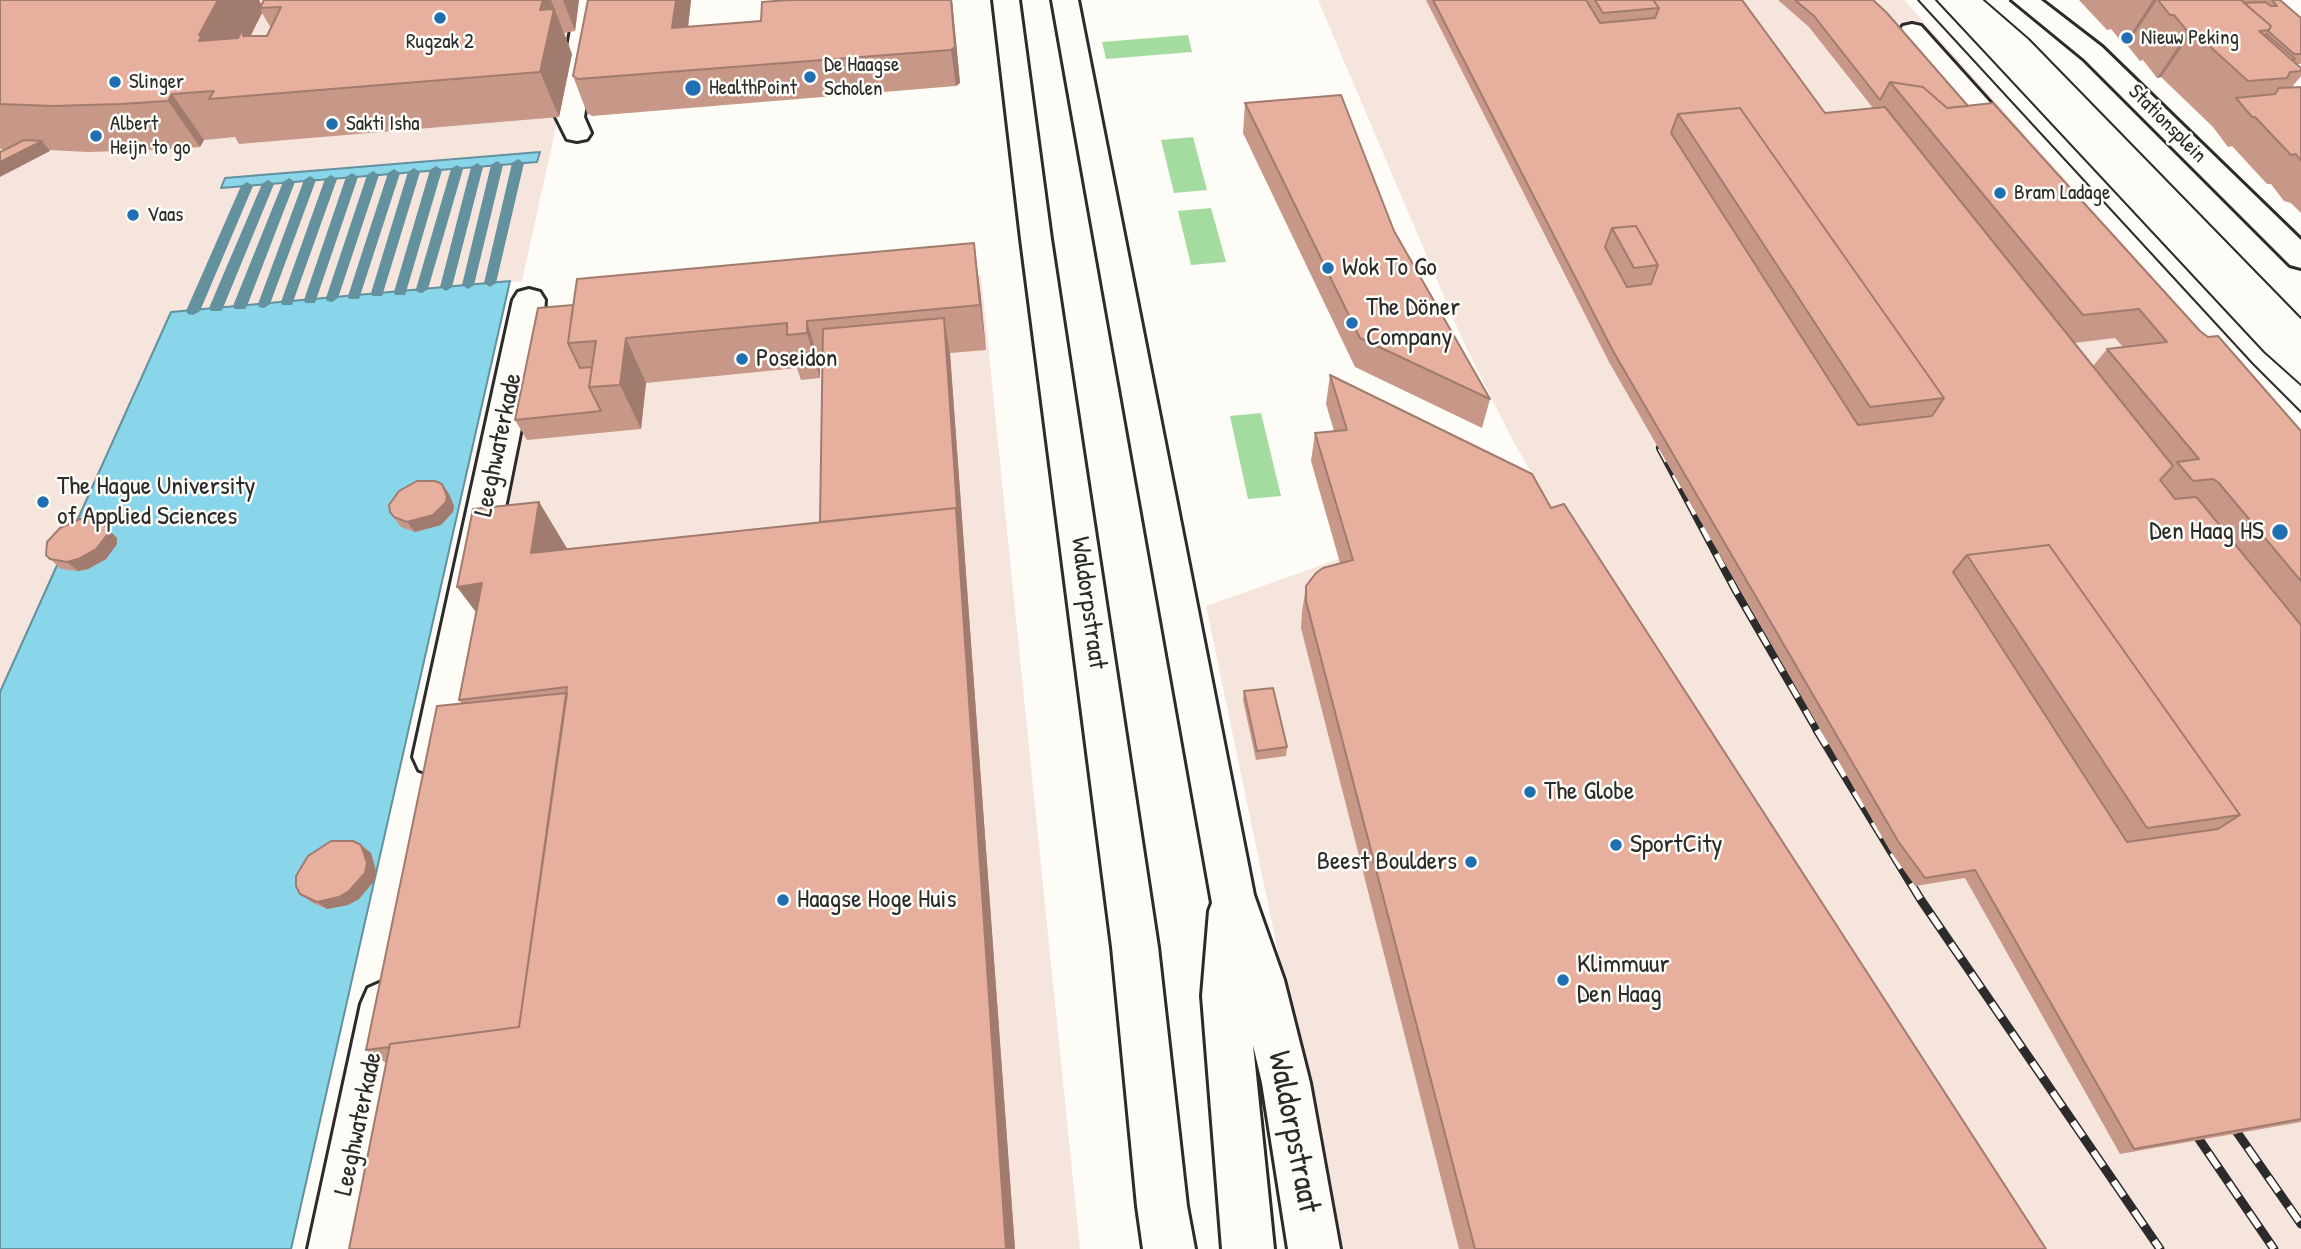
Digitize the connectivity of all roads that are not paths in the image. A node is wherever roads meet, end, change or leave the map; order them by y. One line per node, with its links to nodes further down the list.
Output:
1 (589, 0): 8 (street)
2 (1006, 0): 15 (street, Waldorpstraat)
3 (1065, 0): 13 (street, Waldorpstraat)
4 (2025, 0): 7 (street, Stationsplein)
5 (1912, 32): 9 (street)
6 (2176, 99): 7 (street)
7 (2143, 100): 10 (street, Stationsplein)
8 (577, 133)
9 (2028, 161)
10 (2301, 258)
11 (529, 300): 12 (street, Leeghwaterkade)
12 (426, 799)
13 (1232, 895): 17 (street, Waldorpstraat); 18 (street, Waldorpstraat)
14 (392, 962): 16 (street, Leeghwaterkade)
15 (1170, 1235)
16 (334, 1249)
17 (1248, 1249)
18 (1314, 1249)

